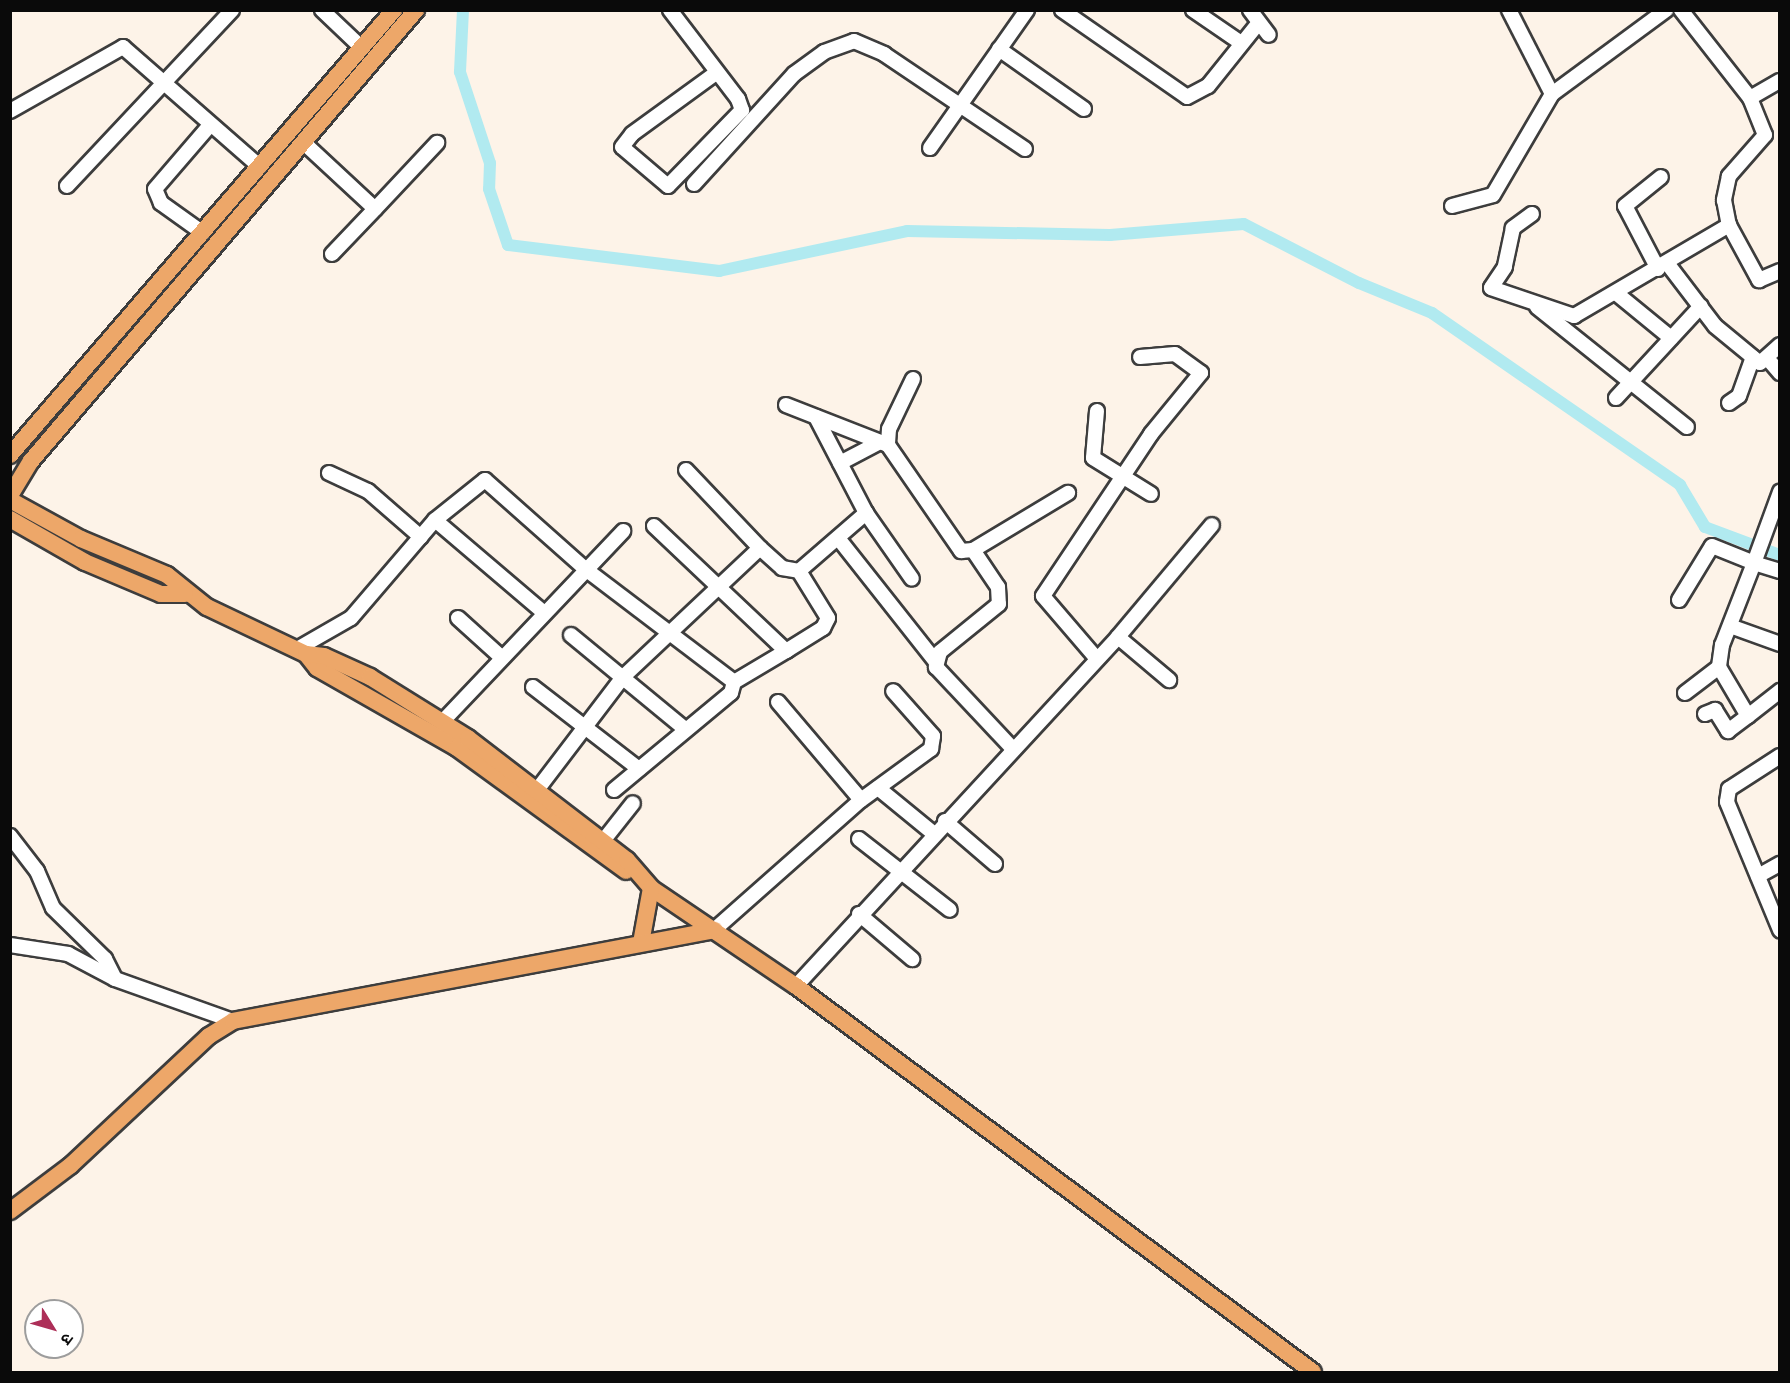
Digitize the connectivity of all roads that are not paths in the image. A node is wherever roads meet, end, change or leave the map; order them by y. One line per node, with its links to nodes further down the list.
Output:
1 (232, 10): 20 (street)
2 (322, 10): 16 (street)
3 (394, 10): 16 (main road)
4 (416, 10): 27 (main road)
5 (670, 10): 18 (street)
6 (1027, 10): 17 (street)
7 (1062, 10): 15 (street)
8 (1193, 10): 15 (street)
9 (1250, 10): 13 (street)
10 (1509, 10): 21 (street)
11 (1666, 10): 21 (street)
12 (1681, 10): 22 (street)
13 (1257, 25): 14 (street); 15 (street)
14 (1269, 35)
15 (1241, 43)
16 (362, 48): 31 (main road)
17 (999, 49): 23 (street); 24 (street)
18 (716, 73): 18 (street)
19 (1779, 81): 22 (street)
20 (163, 86): 25 (street); 26 (street); 34 (street)
21 (1552, 94): 35 (street)
22 (1750, 98): 38 (street)
23 (959, 107): 29 (street); 30 (street); 33 (street)
24 (1084, 109)
25 (10, 111)
26 (210, 125): 31 (street); 39 (street)
27 (303, 142): 36 (street); 68 (main road)
28 (437, 142): 36 (street)
29 (930, 148)
30 (1025, 149)
31 (260, 167): 39 (main road)
32 (1660, 177): 41 (street)
33 (693, 184)
34 (67, 186)
35 (1452, 206)
36 (375, 208): 40 (street)
37 (1532, 214): 44 (street)
38 (1729, 225): 41 (street); 42 (street)
39 (203, 234): 60 (main road)
40 (332, 254)
41 (1663, 266): 43 (street); 45 (street)
42 (1779, 271)
43 (1617, 293): 44 (street); 46 (street)
44 (1535, 305): 52 (street)
45 (1701, 306): 46 (street); 49 (street)
46 (1671, 338): 52 (street)
47 (1779, 345): 49 (street)
48 (1140, 357): 64 (street)
49 (1760, 357): 50 (street); 54 (street)
50 (1779, 373)
51 (913, 379): 59 (street)
52 (1632, 381): 53 (street); 58 (street)
53 (1616, 398)
54 (1729, 403)
55 (786, 405): 57 (street)
56 (1097, 411): 64 (street)
57 (816, 417): 59 (street); 61 (street)
58 (1687, 427)
59 (884, 443): 61 (street); 80 (street)
60 (10, 455)
61 (840, 463): 71 (street)
62 (686, 470): 79 (street)
63 (329, 473): 77 (street)
64 (1121, 478): 69 (street); 99 (street)
65 (10, 490): 68 (main road)
66 (1779, 492): 81 (street)
67 (1068, 493): 80 (street)
68 (11, 494): 70 (main road)
69 (1151, 494)
70 (10, 499): 87 (main road)
71 (866, 513): 78 (street); 85 (street)
72 (10, 519): 87 (main road)
73 (435, 520): 77 (street); 82 (street); 89 (street)
74 (1212, 525): 94 (street)
75 (654, 526): 86 (street)
76 (622, 531): 82 (street)
77 (421, 537): 97 (street)
78 (838, 538): 83 (street); 100 (street)
79 (760, 548): 83 (street); 86 (street)
80 (973, 550): 100 (street)
81 (1755, 560): 84 (street); 88 (street); 91 (street)
82 (584, 568): 89 (street); 92 (street)
83 (799, 571): 96 (street)
84 (1779, 571)
85 (912, 579)
86 (720, 586): 92 (street); 96 (street)
87 (185, 594): 97 (main road)
88 (1679, 600)
89 (542, 611): 98 (street)
90 (458, 618): 98 (street)
91 (1730, 627): 95 (street); 101 (street)
92 (670, 633): 102 (street); 104 (street)
93 (571, 636): 102 (street)
94 (1118, 638): 99 (street); 103 (street)
95 (1779, 644)
96 (788, 650): 104 (street)
97 (301, 651): 112 (main road); 132 (main road)
98 (500, 656): 112 (street)
99 (1097, 659): 115 (street)
100 (935, 661): 115 (street)
101 (1719, 667): 108 (street); 111 (street)
102 (623, 677): 113 (street); 114 (street)
103 (1169, 680)
104 (734, 682): 114 (street)
105 (533, 687): 113 (street)
106 (893, 691): 118 (street)
107 (1779, 691): 111 (street)
108 (1684, 693)
109 (778, 702): 121 (street)
110 (1705, 714): 111 (street)
111 (1748, 716)
112 (443, 721): 120 (main road)
113 (582, 728): 117 (street); 120 (street)
114 (684, 728): 117 (street)
115 (1012, 748): 123 (street)
116 (1779, 756): 131 (street)
117 (639, 769): 119 (street)
118 (878, 788): 121 (street); 124 (street)
119 (614, 789)
120 (537, 790): 127 (main road)
121 (861, 800): 136 (street)
122 (633, 803): 127 (street)
123 (945, 821): 124 (street); 128 (street)
124 (933, 833): 130 (street)
125 (10, 836): 140 (street)
126 (859, 839): 130 (street)
127 (603, 841): 132 (main road)
128 (995, 864)
129 (1779, 864): 131 (street)
130 (902, 868): 133 (street); 134 (street)
131 (1758, 876): 135 (street)
132 (647, 884): 136 (main road); 137 (main road)
133 (950, 910)
134 (859, 914): 139 (street); 141 (street)
135 (1779, 928)
136 (714, 930): 137 (main road); 141 (main road)
137 (640, 943): 142 (main road)
138 (10, 945): 140 (street)
139 (912, 959)
140 (115, 979): 142 (street)
141 (796, 986): 144 (main road)
142 (233, 1021): 143 (main road)
143 (10, 1211)
144 (1313, 1372)

